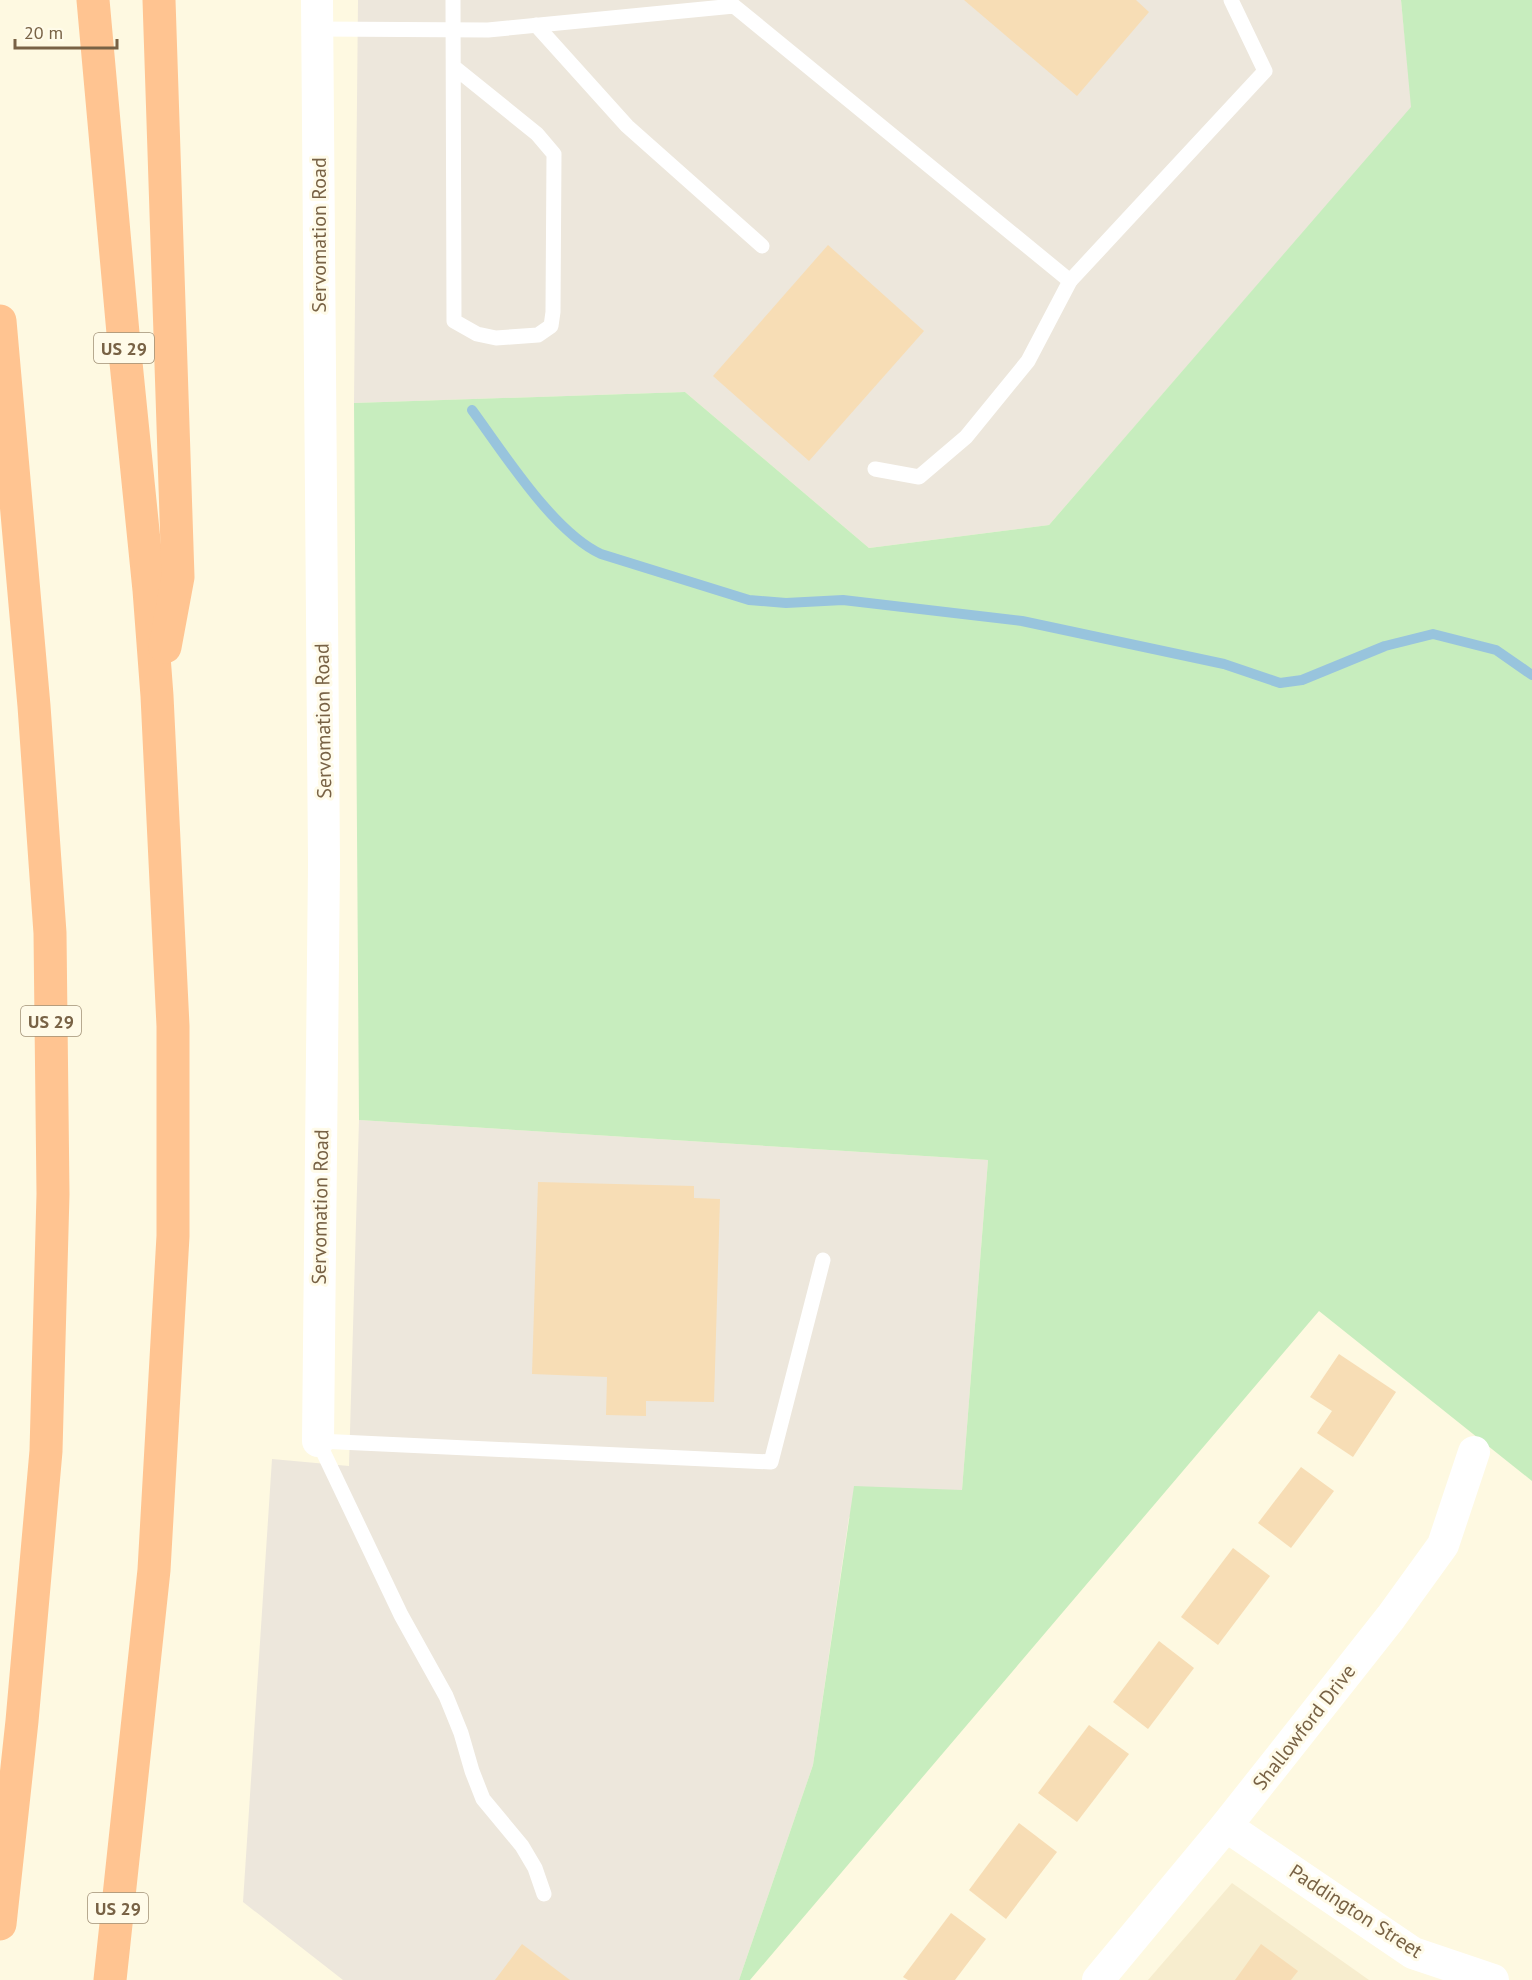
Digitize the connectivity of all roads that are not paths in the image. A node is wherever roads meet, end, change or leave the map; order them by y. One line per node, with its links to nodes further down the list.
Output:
1 (93, 0): 13 (highway, US 29)
2 (159, 0): 13 (highway)
3 (453, 0): 7 (lane)
4 (1231, 0): 10 (lane)
5 (317, 14): 7 (lane); 15 (street, Servomation Road)
6 (536, 25): 7 (lane); 9 (lane); 10 (lane)
7 (454, 29): 8 (lane)
8 (454, 67): 8 (lane)
9 (762, 246)
10 (1070, 280): 12 (lane)
11 (0, 321): 19 (highway, US 29)
12 (875, 469)
13 (157, 696): 20 (highway, US 29)
14 (823, 1260): 15 (lane)
15 (318, 1441): 18 (lane)
16 (1474, 1452): 17 (street, Shallowford Drive)
17 (1226, 1826): 21 (street, Shallowford Drive); 22 (street, Paddington Street)
18 (544, 1894)
19 (0, 1924)
20 (110, 1980)
21 (1098, 1980)
22 (1493, 1980)

